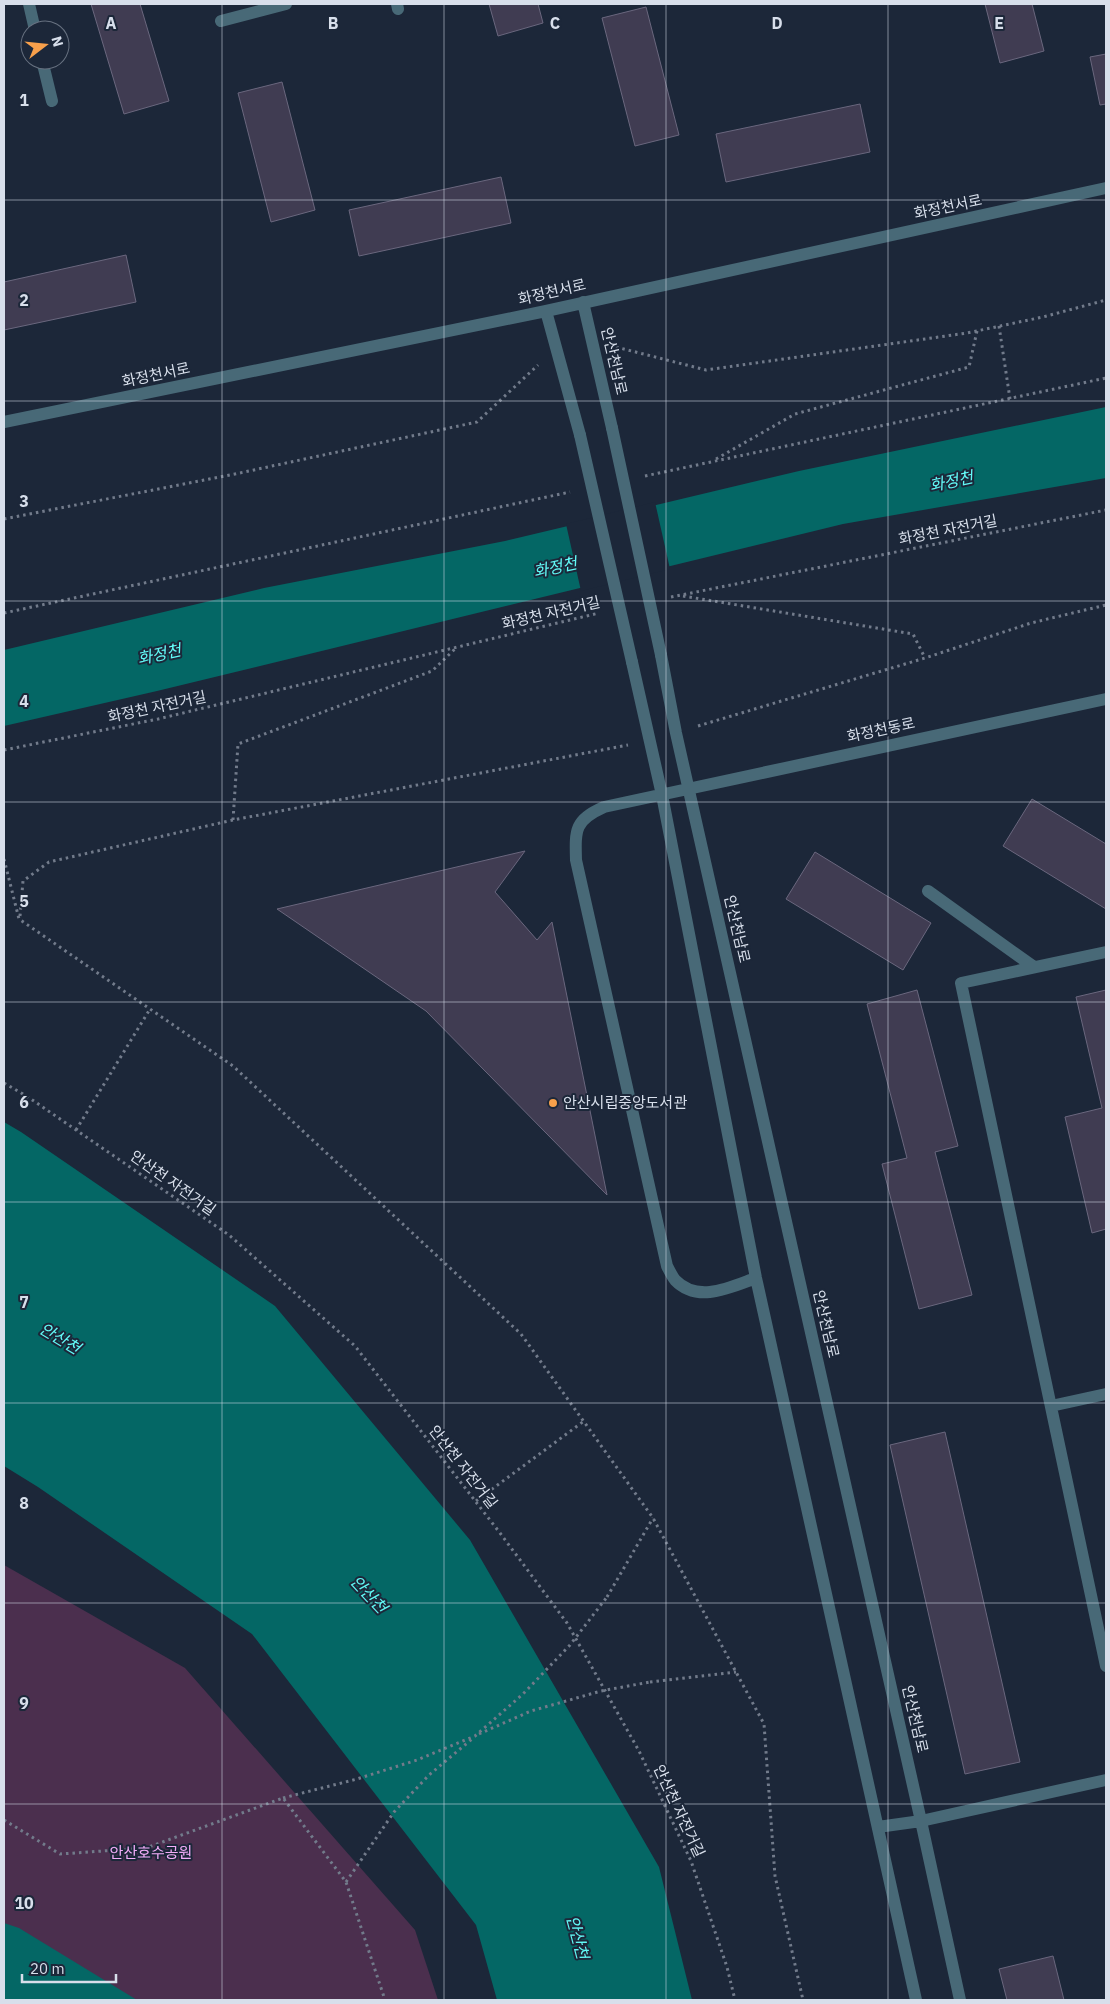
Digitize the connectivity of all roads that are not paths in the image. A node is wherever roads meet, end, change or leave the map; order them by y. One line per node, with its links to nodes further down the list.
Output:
1 (28, 4): 3 (street)
2 (286, 4): 4 (street)
3 (32, 20)
4 (221, 21)
5 (44, 70): 6 (street)
6 (52, 101)
7 (1106, 188): 8 (street, 화정천서로)
8 (584, 302): 9 (street, 화정천서로); 12 (street, 안산천남로, bridge)
9 (546, 311): 10 (street, 화정천서로); 13 (street, bridge)
10 (4, 422)
11 (1106, 699): 12 (street, 화정천동로)
12 (688, 788): 13 (street, 화정천동로); 22 (street, 안산천남로)
13 (662, 795): 17 (street); 17 (street, 화정천동로)
14 (928, 891): 16 (street)
15 (1106, 952): 16 (street)
16 (1034, 967): 19 (street)
17 (756, 1278): 23 (street)
18 (1106, 1394): 19 (street)
19 (1051, 1406): 20 (street)
20 (1106, 1666)
21 (1106, 1780): 22 (street)
22 (921, 1821): 23 (street); 25 (street, 안산천남로)
23 (878, 1827): 24 (street)
24 (916, 2000)
25 (960, 2000)

